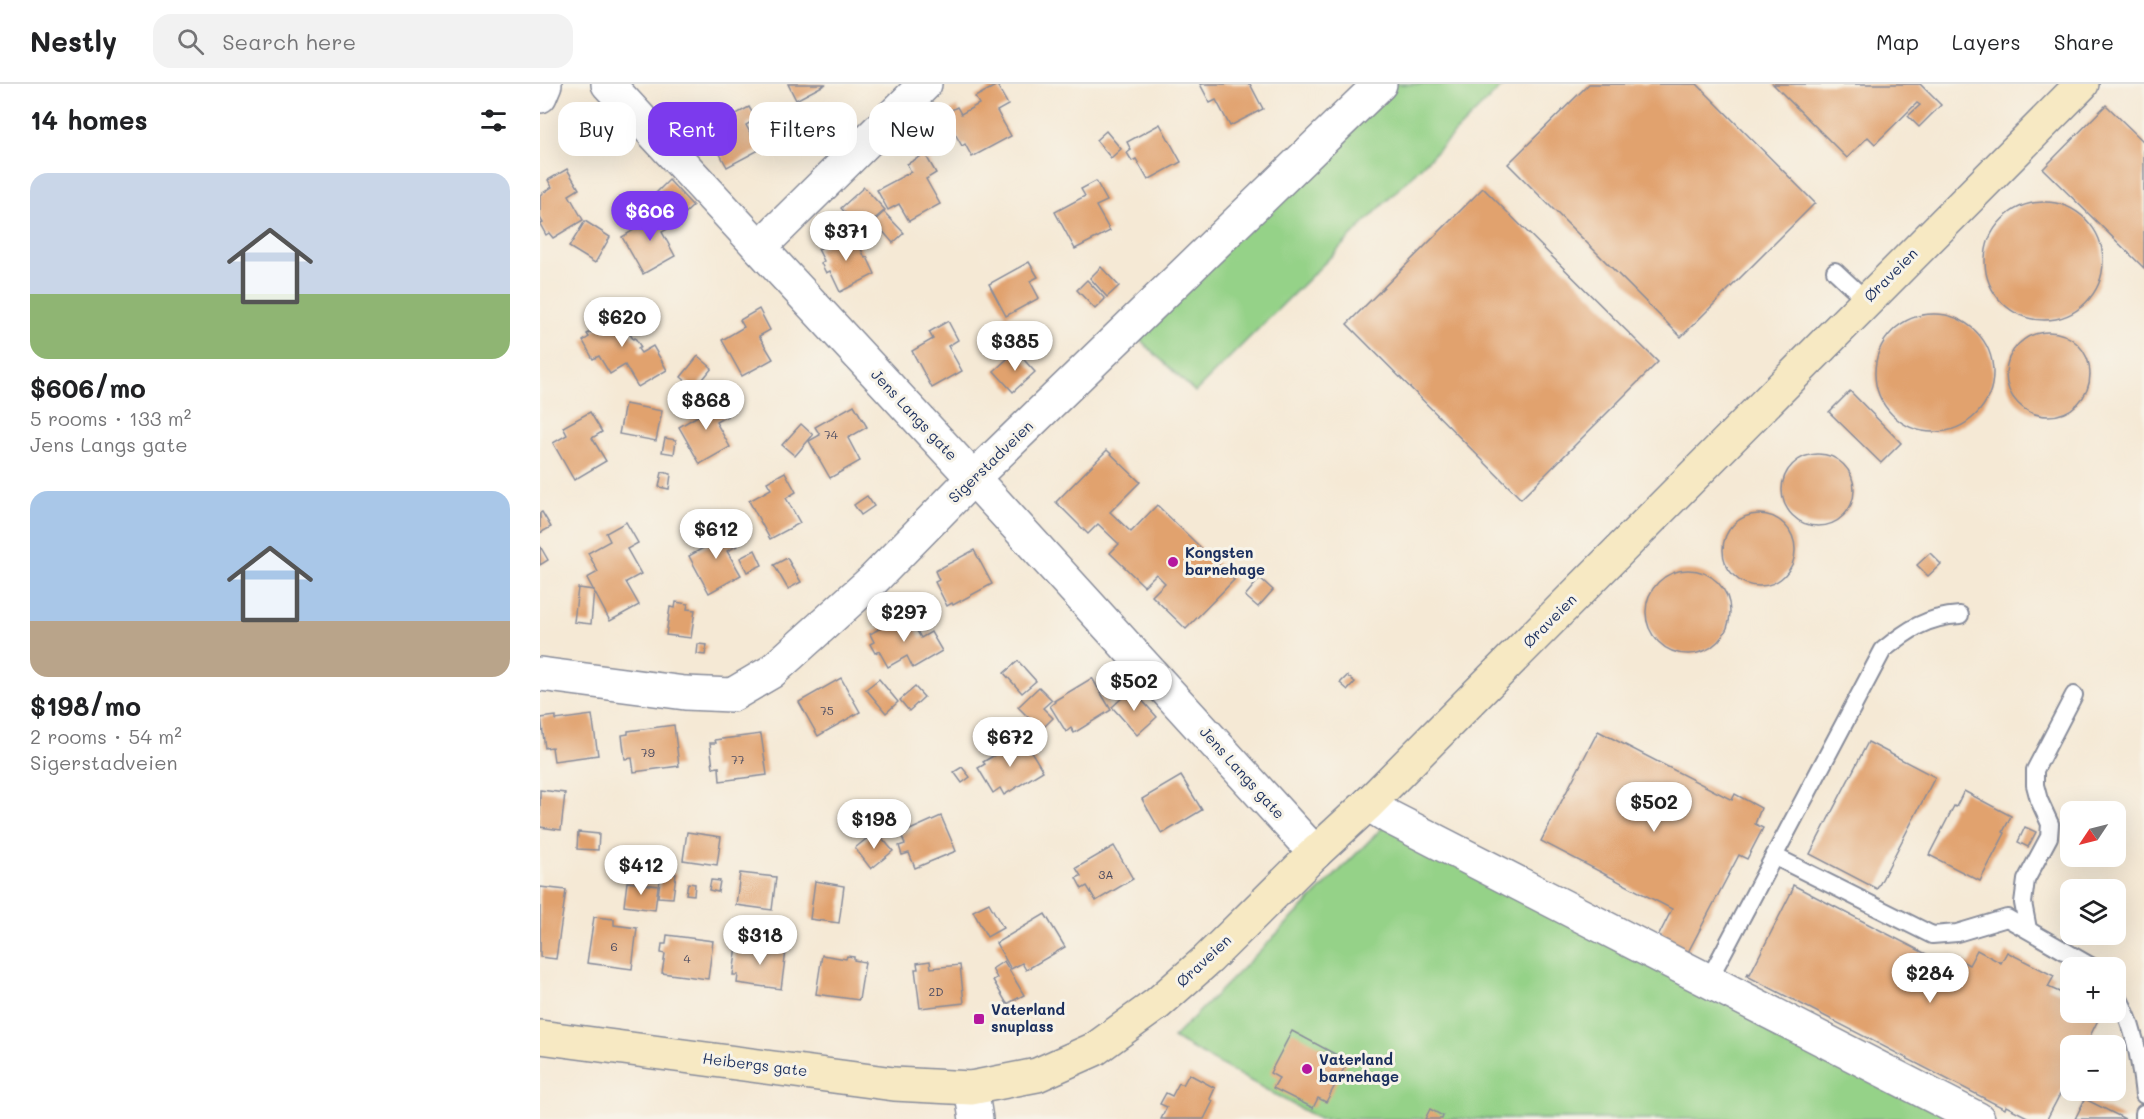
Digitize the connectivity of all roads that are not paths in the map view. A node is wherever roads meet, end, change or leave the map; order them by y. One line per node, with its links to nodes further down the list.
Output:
1 (545, 84): 6 (street)
2 (608, 84): 7 (street, Jens Langs gate)
3 (925, 84): 7 (street)
4 (1380, 84): 10 (street, Sigerstadveien)
5 (2082, 84): 9 (street, Øraveien)
6 (540, 96)
7 (759, 247): 10 (street, Jens Langs gate)
8 (1835, 271): 9 (lane)
9 (1866, 300): 14 (street, Øraveien)
10 (973, 478): 12 (street, Sigerstadveien); 15 (street, Jens Langs gate)
11 (1960, 615): 16 (lane)
12 (540, 674)
13 (2074, 695): 17 (lane)
14 (1368, 804): 15 (street, Øraveien); 19 (street)
15 (1315, 853): 23 (street, Øraveien)
16 (1774, 856): 17 (lane); 19 (lane)
17 (2028, 929): 18 (lane)
18 (2075, 957)
19 (1708, 981): 25 (street)
20 (2126, 1015): 22 (lane)
21 (540, 1037): 23 (street, Heibergs gate)
22 (2144, 1095)
23 (974, 1103)
24 (2144, 1113): 26 (lane)
25 (1958, 1115)
26 (2144, 1119)

